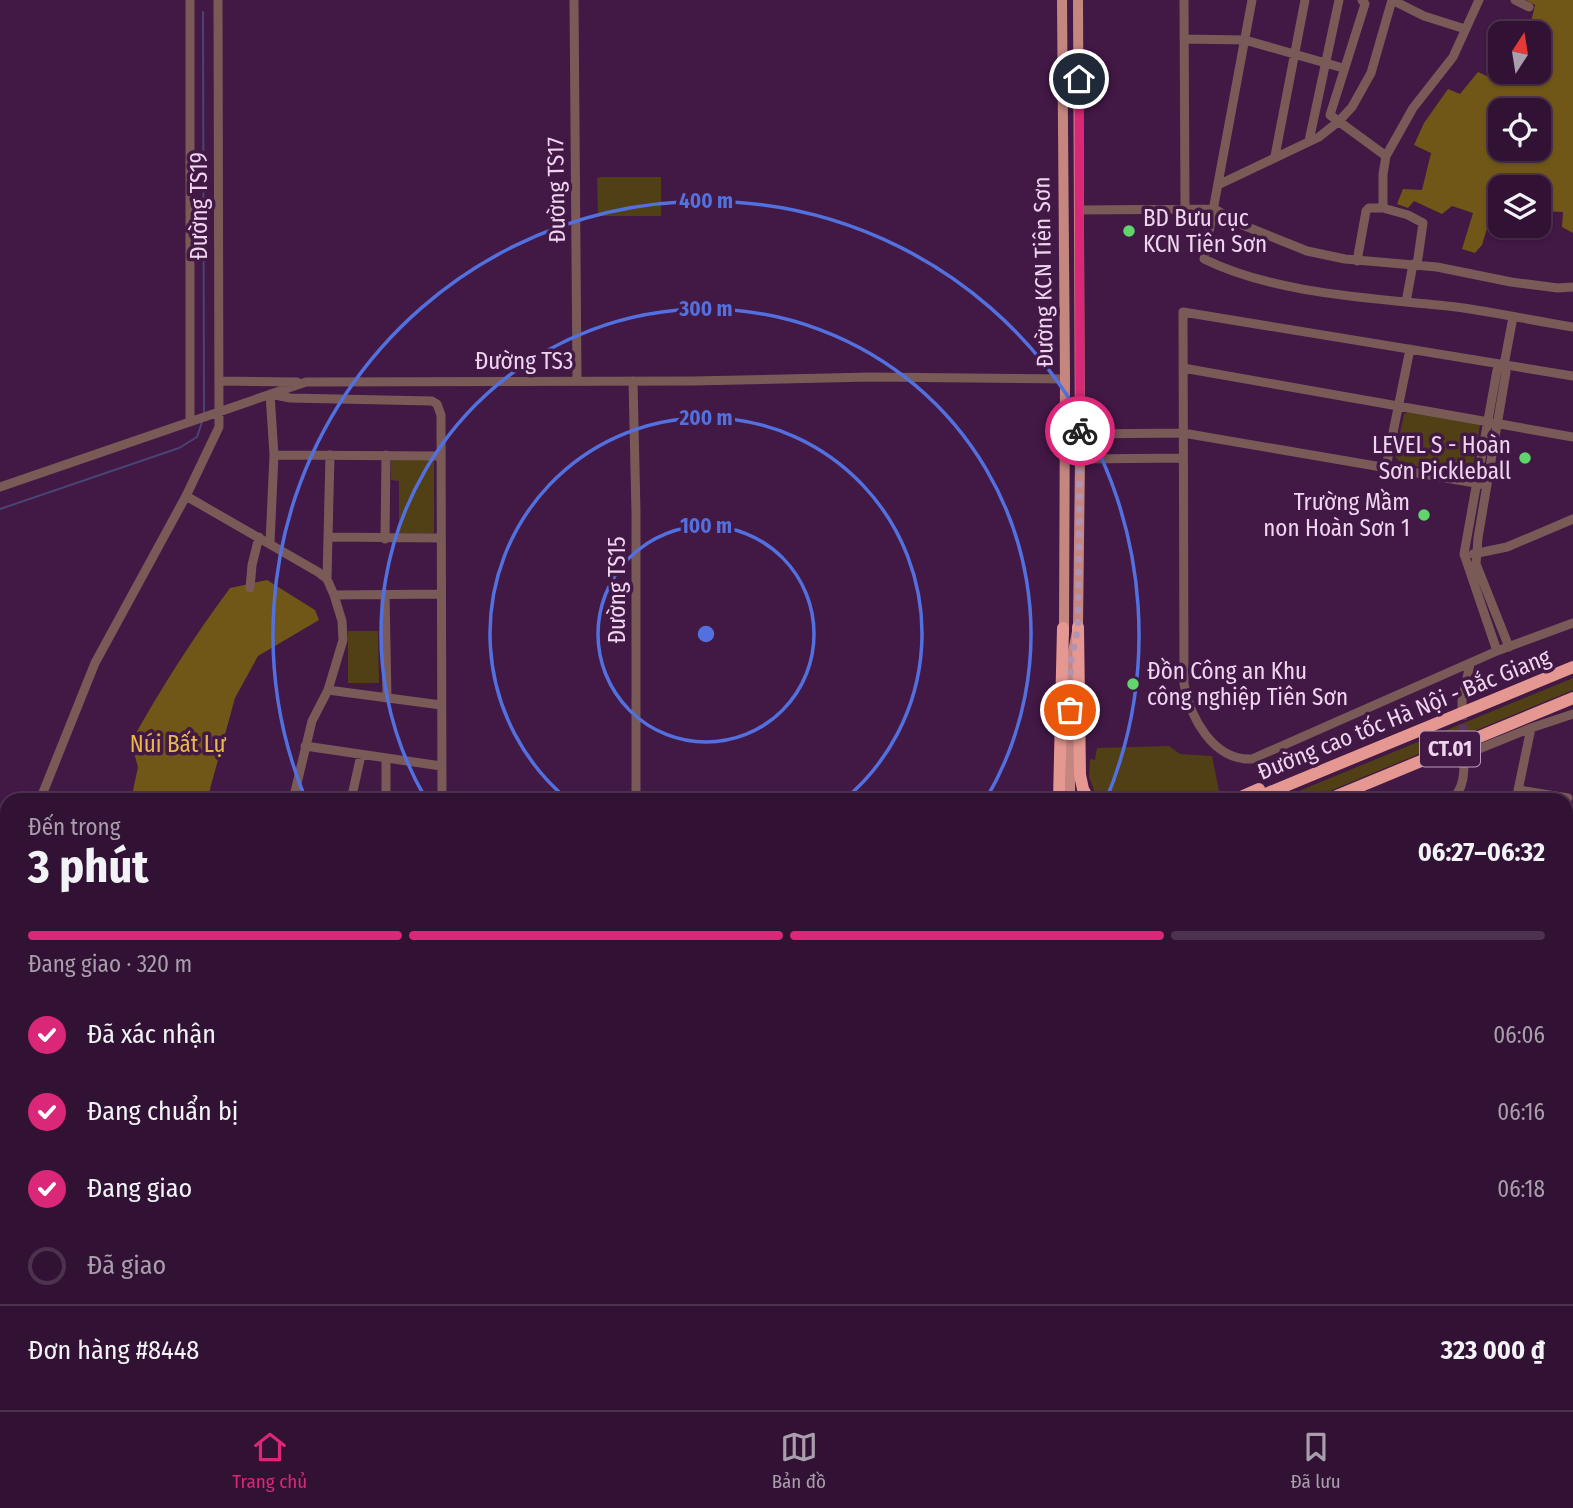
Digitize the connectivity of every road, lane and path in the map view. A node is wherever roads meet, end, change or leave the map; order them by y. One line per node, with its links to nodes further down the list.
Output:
1 (190, 0): 50 (street)
2 (218, 0): 43 (street, Đường TS19)
3 (573, 0): 42 (street, Đường TS17)
4 (1062, 0): 40 (main road, Đường KCN Tiên Sơn)
5 (1078, 0): 28 (main road, Đường KCN Tiên Sơn)
6 (1184, 0): 16 (street)
7 (1252, 0): 17 (street)
8 (1305, 0): 18 (street)
9 (1339, 0): 19 (street)
10 (1362, 0): 20 (street)
11 (1392, 0): 15 (street); 21 (street)
12 (1479, 0): 15 (street)
13 (1515, 0): 14 (street)
14 (1529, 7)
15 (1465, 29): 24 (street)
16 (1184, 39): 17 (street); 29 (street)
17 (1245, 40): 18 (street); 25 (street)
18 (1294, 54): 19 (street); 23 (street)
19 (1326, 63): 20 (street); 22 (street)
20 (1343, 68): 21 (street)
21 (1339, 121): 22 (street); 24 (street)
22 (1309, 141): 23 (street)
23 (1275, 156): 25 (street)
24 (1386, 156): 26 (street)
25 (1220, 184): 27 (street)
26 (1383, 208): 30 (street); 31 (street)
27 (1215, 209): 29 (street); 30 (street); 33 (street)
28 (1079, 210): 29 (street); 41 (main road, Đường KCN Tiên Sơn)
29 (1185, 210)
30 (1357, 261): 31 (street)
31 (1415, 265): 32 (street); 33 (street)
32 (1573, 287)
33 (1406, 302): 34 (street)
34 (1513, 317): 35 (street); 37 (street)
35 (1573, 327)
36 (1410, 349): 37 (street); 38 (street); 47 (street)
37 (1504, 365): 39 (street); 49 (street)
38 (1183, 368): 47 (street); 51 (street)
39 (1573, 376)
40 (1065, 379): 41 (main road); 44 (street, Đường TS3); 79 (main road, Đường KCN Tiên Sơn)
41 (1080, 379): 52 (main road, Đường KCN Tiên Sơn)
42 (577, 380): 44 (street, Đường TS3); 45 (street, Đường TS3)
43 (219, 381): 45 (street); 48 (street, Đường TS19)
44 (633, 381): 102 (street, Đường TS15)
45 (306, 382): 46 (street, Đường TS3)
46 (270, 394): 48 (street, Đường TS3); 54 (street); 57 (street)
47 (1399, 405): 49 (street); 60 (street)
48 (214, 413): 50 (street, Đường TS3); 63 (street, Đường TS19)
49 (1493, 421): 53 (street); 61 (street)
50 (190, 422): 62 (street, Đường TS3)
51 (1183, 433): 52 (street); 59 (street); 60 (street)
52 (1080, 434): 58 (main road, Đường KCN Tiên Sơn)
53 (1573, 437)
54 (274, 455): 55 (street); 69 (street)
55 (330, 455): 56 (street); 66 (street)
56 (386, 456): 57 (street); 67 (street)
57 (440, 456): 68 (street)
58 (1080, 458): 59 (street); 78 (main road, Đường KCN Tiên Sơn)
59 (1183, 458): 83 (street)
60 (1386, 467): 61 (street)
61 (1482, 484): 70 (street); 71 (street)
62 (0, 487)
63 (186, 496): 65 (street); 97 (street, Đường TS19)
64 (1573, 519): 70 (street)
65 (259, 537): 69 (street); 73 (street)
66 (328, 537): 67 (street); 72 (street)
67 (385, 538): 68 (street)
68 (441, 538): 76 (street)
69 (270, 543): 72 (street)
70 (1477, 553): 71 (street); 80 (street)
71 (1464, 554): 81 (street)
72 (327, 579): 74 (street)
73 (250, 588)
74 (334, 594): 75 (street); 85 (street)
75 (385, 594): 76 (street); 86 (street)
76 (441, 594): 88 (street)
77 (1573, 623): 80 (street)
78 (1078, 627): 82 (main road, Đường KCN Tiên Sơn); 105 (highway)
79 (1063, 628): 82 (main road, Đường KCN Tiên Sơn); 103 (highway)
80 (1509, 647): 81 (street)
81 (1497, 651): 83 (street)
82 (1071, 661): 104 (main road)
83 (1470, 664): 89 (street)
84 (1573, 667): 94 (highway, Đường cao tốc Hà Nội - Bắc Giang / CT.01)
85 (328, 690): 86 (street); 92 (street)
86 (387, 698): 88 (street)
87 (1573, 698): 108 (highway, CT.01)
88 (441, 705): 96 (street)
89 (1462, 711)
90 (1573, 714): 91 (street)
91 (1531, 728): 109 (street); 110 (street)
92 (305, 746): 93 (street); 98 (street)
93 (362, 755): 95 (street); 99 (street)
94 (1359, 755): 106 (highway); 107 (highway, Đường cao tốc Hà Nội - Bắc Giang / CT.01)
95 (386, 758): 96 (street); 100 (street)
96 (442, 766): 101 (street)
97 (43, 793)
98 (295, 793)
99 (353, 793)
100 (386, 793)
101 (442, 793)
102 (636, 793)
103 (1059, 793)
104 (1070, 793)
105 (1085, 793)
106 (1251, 793)
107 (1268, 793)
108 (1344, 793)
109 (1458, 793)
110 (1518, 793)

